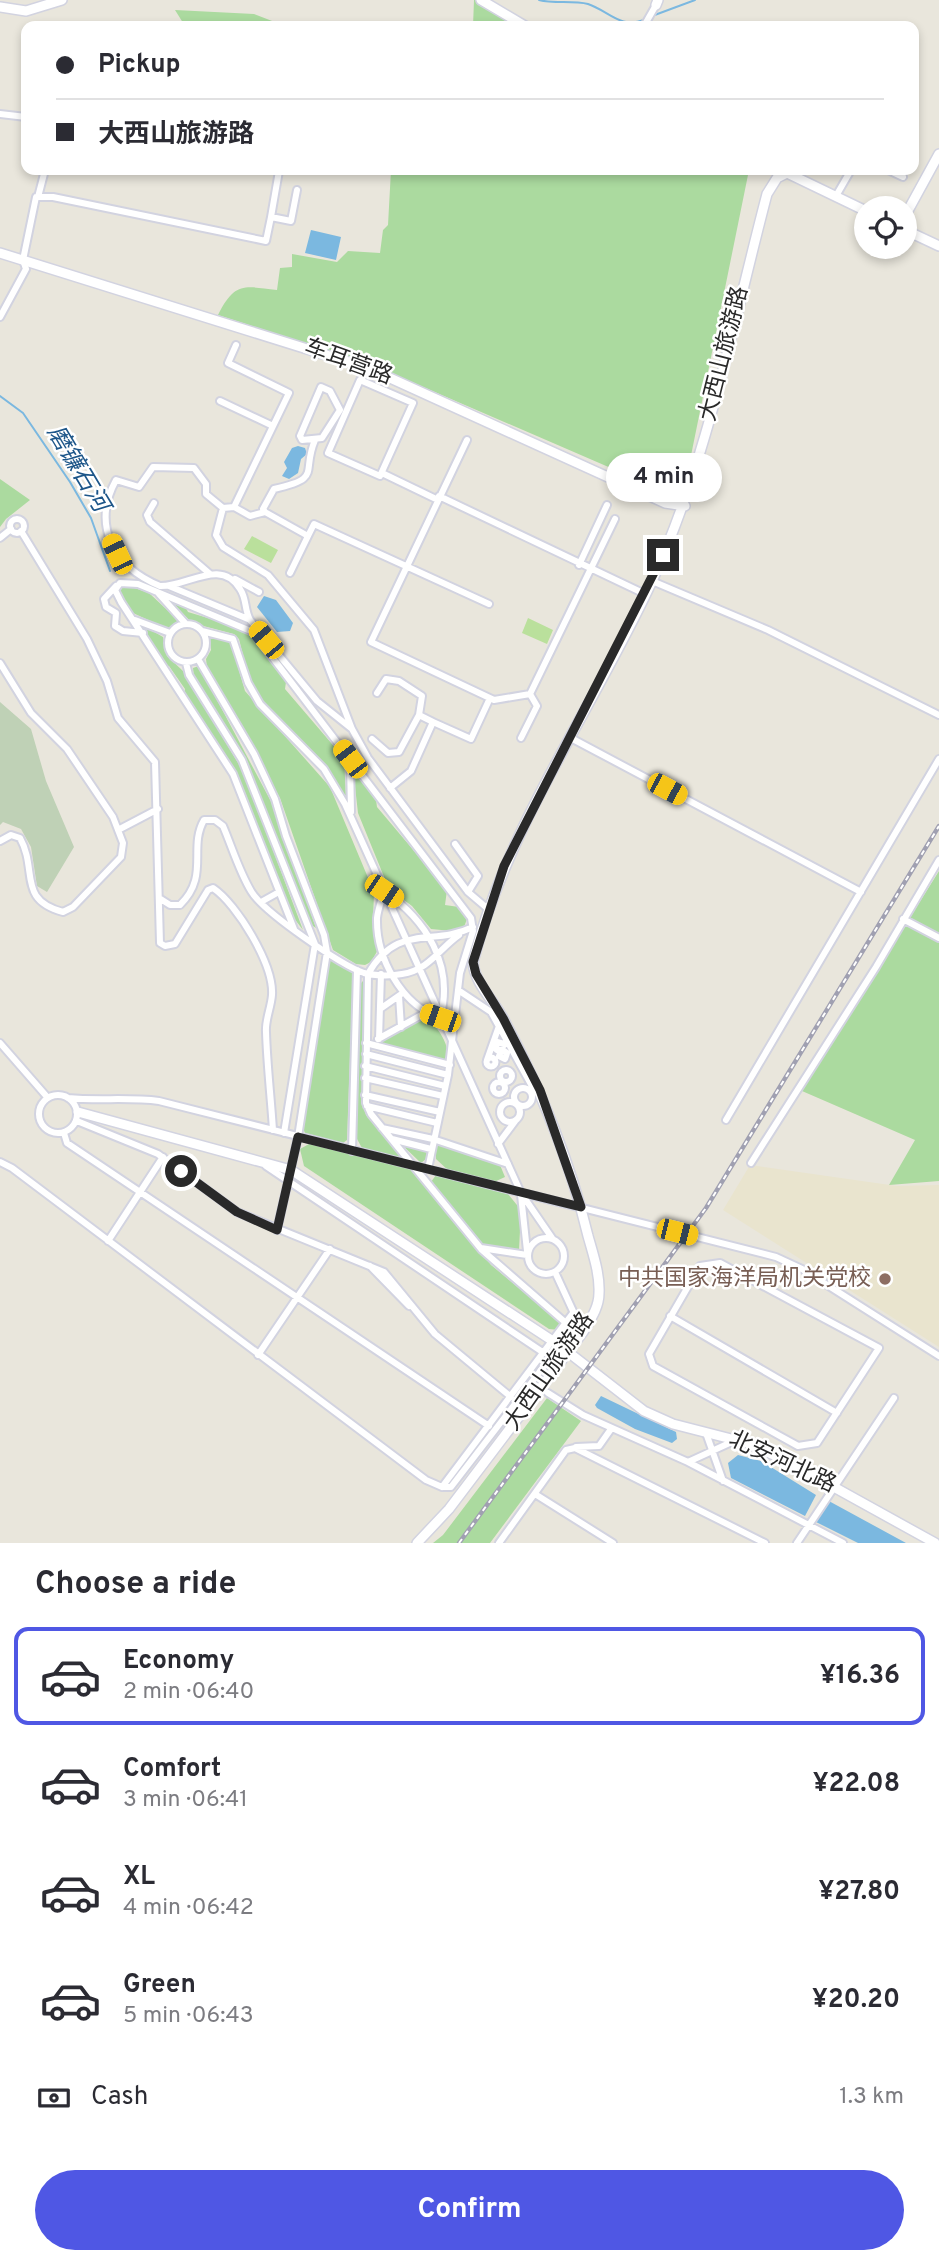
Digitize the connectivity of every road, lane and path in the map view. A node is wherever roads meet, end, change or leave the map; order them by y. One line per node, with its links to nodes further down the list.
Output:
1 (62, 0): 4 (street)
2 (481, 0): 5 (street)
3 (657, 2): 6 (street)
4 (0, 7)
5 (517, 21)
6 (647, 21)
7 (0, 114): 8 (street)
8 (21, 116)
9 (939, 155): 19 (street)
10 (44, 175): 20 (street)
11 (278, 175): 22 (street)
12 (780, 175): 37 (street, 大西山旅游路)
13 (792, 175): 18 (street)
14 (848, 175): 18 (street)
15 (899, 175): 16 (street)
16 (903, 177)
17 (297, 190): 22 (street)
18 (836, 196): 21 (street)
19 (916, 196)
20 (38, 197): 22 (street); 26 (street)
21 (854, 205)
22 (271, 217)
23 (917, 236): 24 (street)
24 (939, 246)
25 (0, 253): 26 (street, 车耳营路)
26 (23, 261): 27 (street); 37 (street, 车耳营路)
27 (0, 317)
28 (236, 345): 30 (street)
29 (220, 401): 30 (street)
30 (273, 426): 38 (street)
31 (316, 440): 31 (street); 40 (street)
32 (467, 440): 34 (street)
33 (382, 473): 33 (street); 34 (street)
34 (438, 498): 46 (street); 47 (street)
35 (154, 503): 50 (street)
36 (607, 505): 46 (street)
37 (685, 506): 52 (street, 大西山旅游路)
38 (234, 507): 39 (street); 40 (street)
39 (223, 508): 54 (street); 74 (street)
40 (265, 512): 44 (street)
41 (615, 519): 48 (street)
42 (11, 529): 43 (street); 43 (street); 45 (street)
43 (21, 531): 81 (street)
44 (308, 536): 47 (street); 49 (street)
45 (0, 538)
46 (579, 565): 48 (street)
47 (407, 566): 58 (street); 70 (street)
48 (590, 570): 57 (street); 69 (street)
49 (290, 573)
50 (210, 574): 51 (street); 54 (street)
51 (230, 577): 56 (street); 60 (street)
52 (652, 581): 57 (street, 大西山旅游路); 72 (street)
53 (120, 583): 55 (street); 59 (street); 63 (street)
54 (169, 586): 60 (street)
55 (158, 592): 61 (street); 78 (street)
56 (259, 592)
57 (645, 594): 75 (street, 大西山旅游路)
58 (489, 604)
59 (134, 619): 63 (street); 64 (street)
60 (250, 620): 74 (street)
61 (186, 624): 62 (street); 64 (street)
62 (202, 631): 65 (street); 82 (street)
63 (142, 633): 88 (street)
64 (170, 633): 67 (street)
65 (198, 659): 67 (street); 95 (street)
66 (0, 663): 83 (street)
67 (186, 663): 97 (street)
68 (377, 693): 71 (street)
69 (530, 694): 70 (street); 76 (street)
70 (490, 698): 73 (street)
71 (419, 715): 73 (street); 77 (street)
72 (939, 715)
73 (433, 722): 80 (street)
74 (352, 729): 80 (street)
75 (569, 737): 90 (street); 93 (street, 大西山旅游路)
76 (521, 738)
77 (372, 739)
78 (350, 759): 82 (street); 96 (street)
79 (939, 760): 90 (street)
80 (390, 788): 89 (street)
81 (158, 809): 83 (street); 91 (street)
82 (351, 817): 87 (street)
83 (118, 830): 84 (street)
84 (0, 841)
85 (455, 844): 89 (street)
86 (939, 860): 94 (street)
87 (384, 891): 100 (street); 102 (street); 105 (street)
88 (279, 892): 92 (street); 98 (street)
89 (468, 892): 93 (street)
90 (861, 892): 146 (street)
91 (159, 898): 92 (street); 149 (street)
92 (261, 902): 98 (street)
93 (488, 909): 169 (street, 大西山旅游路)
94 (904, 919): 101 (street); 161 (street)
95 (321, 926): 97 (street); 104 (street)
96 (473, 927): 99 (street); 112 (street)
97 (309, 928): 103 (street)
98 (294, 929): 103 (street)
99 (463, 932): 100 (street); 106 (street)
100 (429, 935): 102 (street); 106 (street)
101 (939, 939)
102 (406, 940): 105 (street); 107 (street)
103 (315, 944): 104 (street); 151 (street)
104 (327, 952): 108 (street); 152 (street)
105 (385, 953): 109 (street); 111 (street)
106 (438, 957): 107 (street); 116 (street)
107 (418, 969): 111 (street); 116 (street)
108 (357, 970): 109 (street); 157 (street)
109 (368, 974): 110 (street); 124 (street)
110 (381, 974): 111 (street); 114 (street)
111 (392, 974): 113 (street)
112 (458, 990): 118 (street); 125 (street)
113 (402, 994): 114 (street); 115 (street); 119 (street)
114 (380, 1009): 117 (street)
115 (425, 1013): 116 (street); 119 (street)
116 (440, 1018): 125 (street)
117 (379, 1025): 120 (street); 121 (street)
118 (499, 1026): 122 (street); 128 (street)
119 (401, 1027): 120 (street)
120 (389, 1033): 121 (street)
121 (379, 1039): 124 (street)
122 (502, 1040): 126 (street); 129 (street)
123 (0, 1043): 139 (street)
124 (368, 1043): 127 (street); 130 (street)
125 (453, 1045): 130 (street); 155 (street)
126 (501, 1051)
127 (366, 1054): 131 (street); 132 (street)
128 (487, 1060)
129 (518, 1061): 134 (street); 138 (street)
130 (450, 1065): 132 (street)
131 (365, 1066): 133 (street); 135 (street)
132 (448, 1075): 135 (street)
133 (365, 1077): 136 (street); 137 (street)
134 (502, 1082)
135 (446, 1086): 137 (street)
136 (365, 1095): 142 (street); 143 (street)
137 (443, 1096): 143 (street)
138 (532, 1097): 141 (street); 141 (street)
139 (48, 1098): 140 (street); 150 (street)
140 (68, 1098): 144 (street); 149 (street)
141 (517, 1104): 145 (street); 145 (street)
142 (367, 1106): 147 (street); 148 (street)
143 (440, 1112): 147 (street)
144 (77, 1116): 150 (street); 158 (street); 160 (street, 北安河北路)
145 (517, 1118): 155 (street)
146 (726, 1120)
147 (437, 1123): 154 (street)
148 (382, 1128): 153 (street); 154 (street)
149 (273, 1130): 151 (street)
150 (64, 1133): 167 (street)
151 (284, 1133): 152 (street)
152 (298, 1137): 157 (street); 165 (street)
153 (392, 1139): 156 (street); 163 (street)
154 (433, 1139): 156 (street); 162 (street)
155 (498, 1144): 162 (street)
156 (431, 1149): 164 (street)
157 (352, 1151): 163 (street)
158 (163, 1157): 167 (street); 170 (street)
159 (0, 1162): 172 (street)
160 (262, 1163): 165 (street, 北安河北路); 166 (street)
161 (751, 1163)
162 (508, 1164): 168 (street)
163 (414, 1167): 164 (street); 173 (street)
164 (428, 1169): 168 (street)
165 (291, 1170): 166 (street); 181 (street, 北安河北路)
166 (289, 1181): 170 (street); 183 (street)
167 (141, 1192): 172 (street); 177 (street)
168 (521, 1194): 169 (street); 171 (street); 175 (street)
169 (581, 1207): 182 (street, 大西山旅游路); 185 (street)
170 (277, 1230): 174 (street)
171 (552, 1238): 175 (street); 176 (street)
172 (108, 1241): 184 (street)
173 (480, 1247): 175 (street); 180 (street)
174 (330, 1249): 177 (street); 189 (street)
175 (527, 1254): 176 (street)
176 (555, 1272): 178 (street)
177 (298, 1298): 184 (street); 192 (street)
178 (573, 1313): 180 (street); 181 (street)
179 (670, 1316): 191 (street); 191 (street); 191 (street)
180 (566, 1323): 181 (street)
181 (556, 1343): 182 (street, 北安河北路); 183 (street); 186 (street)
182 (568, 1352): 194 (street, 北安河北路); 204 (street, 大西山旅游路)
183 (544, 1353): 189 (street)
184 (258, 1354): 201 (street)
185 (939, 1356)
186 (531, 1381): 187 (street); 201 (street)
187 (539, 1387)
188 (548, 1393): 193 (street)
189 (511, 1397): 192 (street)
190 (894, 1398): 200 (street)
191 (837, 1413)
192 (489, 1426): 201 (street)
193 (611, 1429): 196 (street); 198 (street)
194 (705, 1431): 195 (street, 北安河北路); 197 (street)
195 (738, 1439): 197 (street); 200 (street, 北安河北路)
196 (575, 1448): 202 (street); 207 (street)
197 (712, 1450): 198 (street); 199 (street)
198 (688, 1462): 199 (street)
199 (723, 1481): 203 (street)
200 (833, 1486): 203 (street); 210 (street, 北安河北路)
201 (442, 1487)
202 (535, 1494): 205 (street); 206 (street)
203 (808, 1525): 208 (street); 209 (street)
204 (416, 1543)
205 (499, 1543)
206 (613, 1543)
207 (765, 1543)
208 (797, 1543)
209 (843, 1543)
210 (935, 1543)

